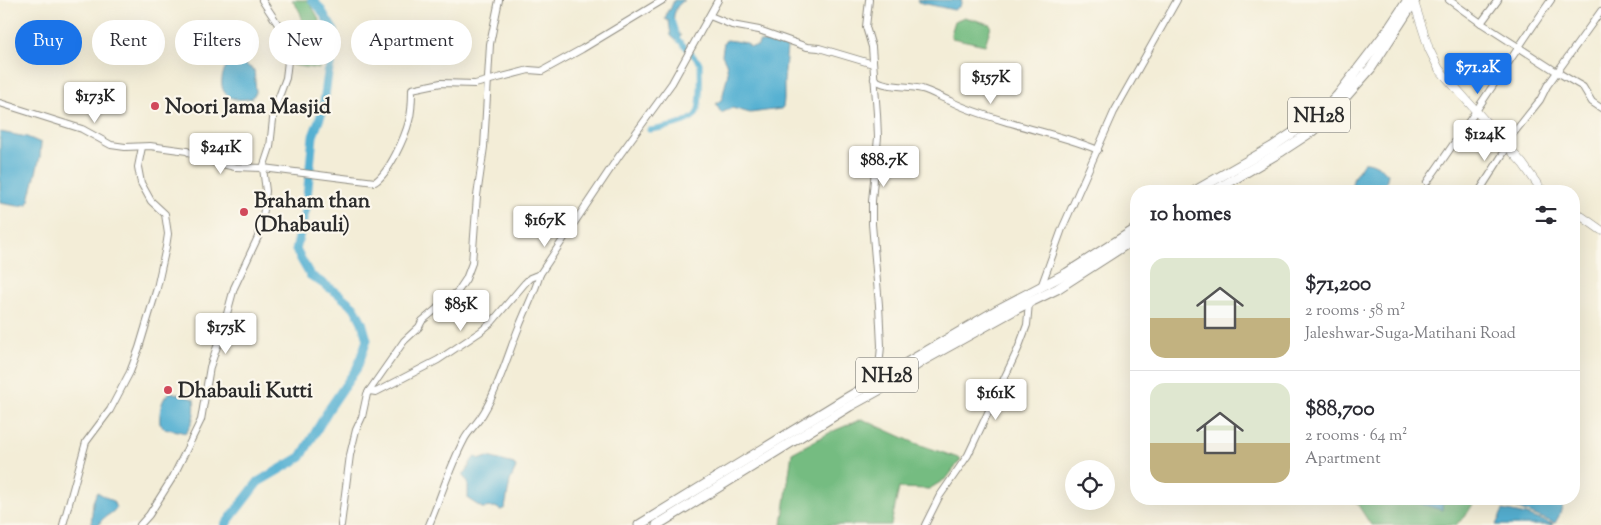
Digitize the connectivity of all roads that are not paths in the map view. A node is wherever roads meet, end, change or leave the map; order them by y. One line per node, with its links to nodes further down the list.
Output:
1 (262, 0): 25 (street)
2 (500, 0): 18 (street)
3 (663, 0): 18 (street)
4 (718, 0): 12 (street)
5 (869, 0): 15 (street)
6 (1177, 0): 24 (street)
7 (1449, 0): 13 (street)
8 (1498, 0): 13 (street)
9 (1550, 0): 14 (street)
10 (1412, 1): 21 (main road); 27 (highway, NH28); 28 (highway, NH28)
11 (1601, 11): 16 (street)
12 (710, 16): 15 (street); 35 (street)
13 (1481, 23): 14 (street)
14 (1518, 47): 16 (street); 21 (street)
15 (873, 64): 17 (street)
16 (1557, 72): 20 (street); 22 (street)
17 (874, 79): 24 (street); 38 (street)
18 (487, 81): 25 (street); 39 (street)
19 (0, 103): 23 (street)
20 (1601, 108)
21 (1477, 111): 22 (main road); 26 (street)
22 (1507, 145): 29 (street); 30 (main road)
23 (142, 147): 25 (street); 41 (street)
24 (1098, 150): 36 (street)
25 (266, 168): 42 (street)
26 (1427, 182)
27 (1206, 185)
28 (1224, 185)
29 (1483, 185)
30 (1538, 185)
31 (1580, 215): 32 (main road)
32 (1601, 230)
33 (1130, 233): 36 (highway, NH28)
34 (1130, 241): 36 (highway, NH28)
35 (540, 274): 39 (street); 44 (street)
36 (1048, 286): 37 (highway, NH28); 38 (highway, NH28)
37 (1030, 303): 40 (highway, NH28); 47 (street)
38 (881, 378): 40 (highway, NH28)
39 (369, 391): 43 (street)
40 (848, 402): 45 (highway, NH28); 46 (highway, NH28)
41 (63, 525)
42 (140, 525)
43 (341, 525)
44 (429, 525)
45 (639, 525)
46 (657, 525)
47 (925, 525)

